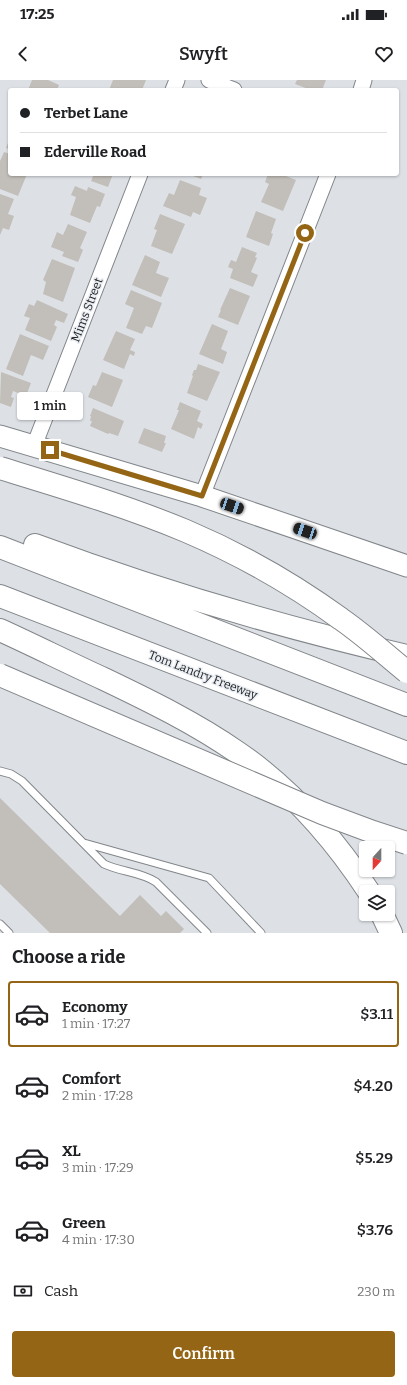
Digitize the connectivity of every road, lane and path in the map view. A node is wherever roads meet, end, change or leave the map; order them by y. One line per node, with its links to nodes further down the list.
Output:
1 (209, 80): 2 (street)
2 (229, 88)
3 (139, 176): 6 (street, Mims Street)
4 (327, 176): 8 (street)
5 (0, 436): 6 (street)
6 (34, 446): 8 (street)
7 (0, 468): 15 (highway, bridge)
8 (202, 496): 11 (street)
9 (0, 532): 14 (highway)
10 (0, 547): 17 (highway)
11 (407, 566)
12 (0, 596): 18 (highway, Tom Landry Freeway)
13 (0, 630): 22 (highway)
14 (407, 656)
15 (407, 672)
16 (0, 675): 21 (highway, bridge)
17 (407, 705)
18 (407, 754)
19 (0, 771): 20 (lane)
20 (83, 843): 26 (lane); 27 (lane)
21 (407, 843)
22 (364, 885)
23 (385, 921): 28 (highway)
24 (0, 924): 25 (lane)
25 (9, 933)
26 (207, 933)
27 (262, 933)
28 (391, 933)

